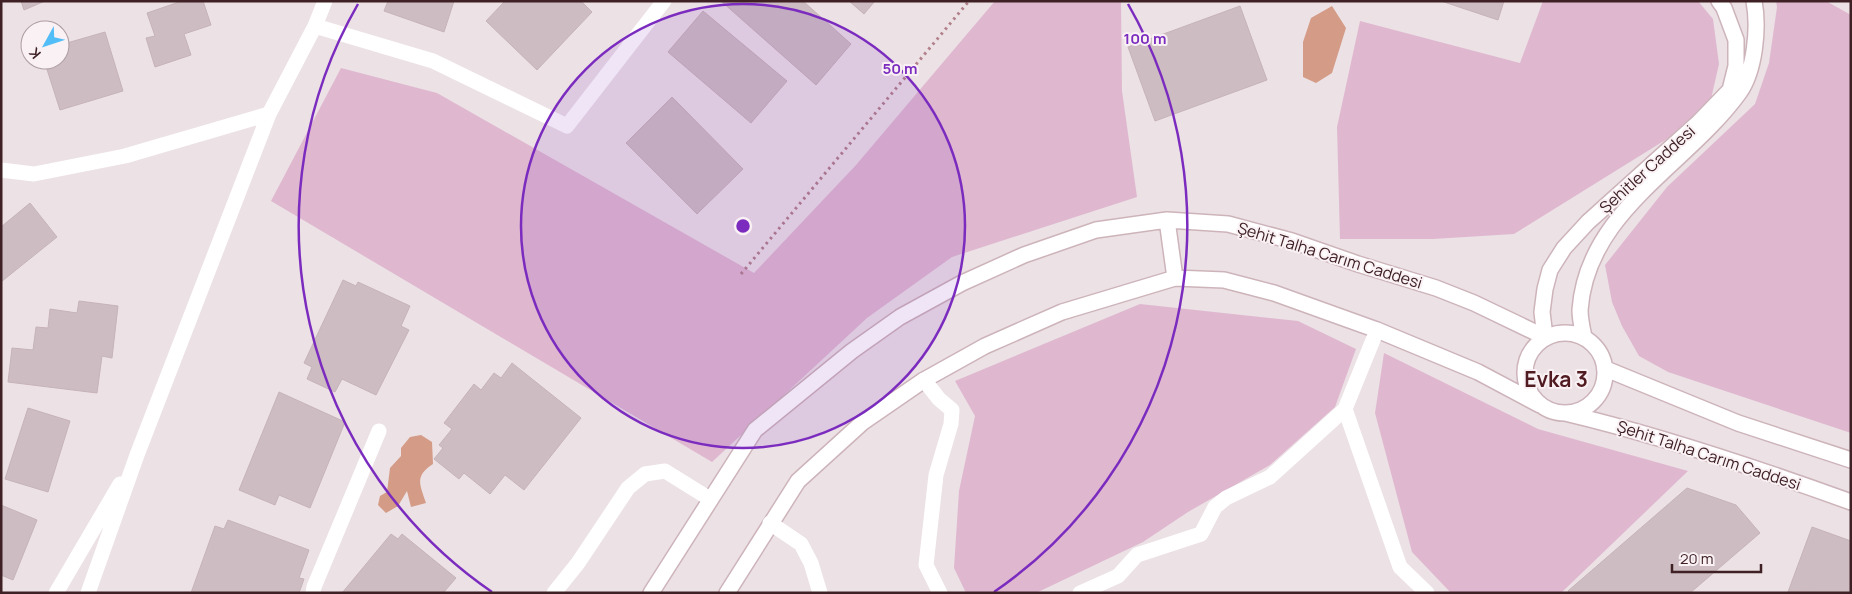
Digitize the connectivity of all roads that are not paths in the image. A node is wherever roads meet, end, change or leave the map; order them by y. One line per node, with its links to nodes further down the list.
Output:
1 (325, 1): 5 (street)
2 (664, 1): 5 (street)
3 (1719, 1): 11 (street, Şehitler Caddesi)
4 (1754, 1): 12 (street, Şehitler Caddesi)
5 (315, 26): 6 (street)
6 (269, 114): 7 (street); 19 (street)
7 (1, 170)
8 (1167, 220): 9 (street); 11 (street, Şehit Talha Carım Caddesi); 21 (street, Şehit Talha Carım Caddesi)
9 (1175, 278): 10 (street); 14 (street)
10 (1377, 330): 15 (street); 16 (street)
11 (1545, 337): 12 (street); 15 (street)
12 (1584, 337): 13 (street)
13 (1606, 369): 17 (street); 20 (street)
14 (924, 380): 23 (street); 32 (street)
15 (1540, 405): 17 (street)
16 (1345, 409): 24 (street); 33 (street)
17 (1565, 413): 22 (street, Şehit Talha Carım Caddesi)
18 (379, 431): 27 (street)
19 (137, 455): 25 (street); 26 (street)
20 (1851, 460)
21 (710, 499): 28 (street); 29 (street, Şehit Talha Carım Caddesi)
22 (1851, 502)
23 (770, 523): 30 (street); 31 (street)
24 (1412, 587): 34 (street)
25 (56, 593)
26 (88, 593)
27 (313, 593)
28 (554, 593)
29 (651, 593)
30 (727, 593)
31 (820, 593)
32 (940, 593)
33 (1080, 593)
34 (1427, 593)

